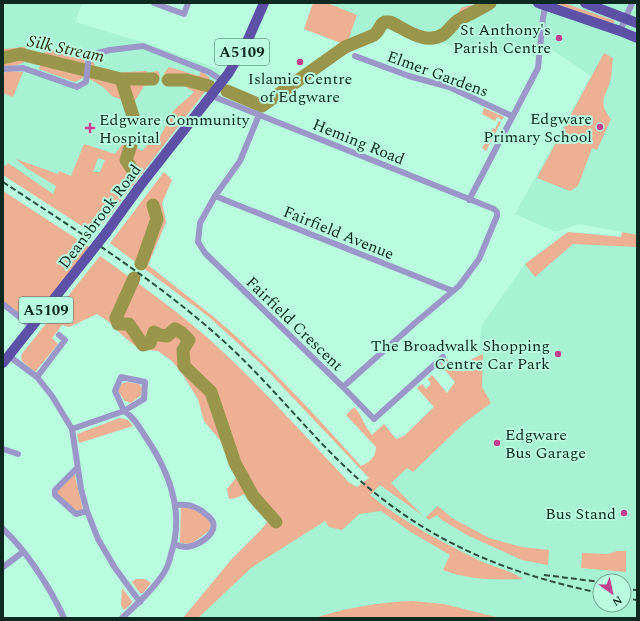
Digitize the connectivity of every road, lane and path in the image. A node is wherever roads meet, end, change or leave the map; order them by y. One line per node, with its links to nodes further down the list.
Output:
1 (154, 3): 2 (street)
2 (188, 3)
3 (264, 3): 13 (main road, Deansbrook Road / A5109)
4 (585, 3): 7 (main road)
5 (632, 3): 7 (street)
6 (543, 4): 9 (main road); 16 (street)
7 (625, 18): 8 (main road); 9 (street)
8 (637, 23)
9 (620, 31): 10 (main road)
10 (637, 38)
11 (355, 56): 16 (street, Elmer Gardens)
12 (3, 69): 13 (street)
13 (223, 81): 14 (main road, Deansbrook Road / A5109)
14 (212, 96): 15 (street, Heming Road); 22 (main road, Deansbrook Road / A5109, bridge)
15 (259, 115): 17 (street, Fairfield Crescent); 18 (street, Heming Road)
16 (512, 116): 18 (street)
17 (216, 196): 20 (street, Fairfield Avenue); 27 (street, Fairfield Crescent)
18 (469, 200): 19 (street, Heming Road)
19 (497, 212): 20 (street, Fairfield Crescent)
20 (453, 291): 27 (street, Fairfield Crescent)
21 (3, 304): 22 (street)
22 (32, 327): 25 (main road, Deansbrook Road / A5109)
23 (59, 335): 26 (street)
24 (443, 357): 27 (street)
25 (6, 360): 26 (street)
26 (37, 377): 29 (street)
27 (343, 387)
28 (124, 411): 28 (street); 29 (street); 33 (street)
29 (72, 429): 32 (street)
30 (3, 449): 31 (street)
31 (18, 454)
32 (77, 468): 34 (street); 34 (street)
33 (175, 506): 36 (street); 36 (street)
34 (87, 511): 39 (street)
35 (3, 529): 37 (street)
36 (174, 544): 39 (street)
37 (23, 552): 38 (street); 40 (street)
38 (3, 568)
39 (140, 602): 41 (street)
40 (64, 618)
41 (122, 618)

